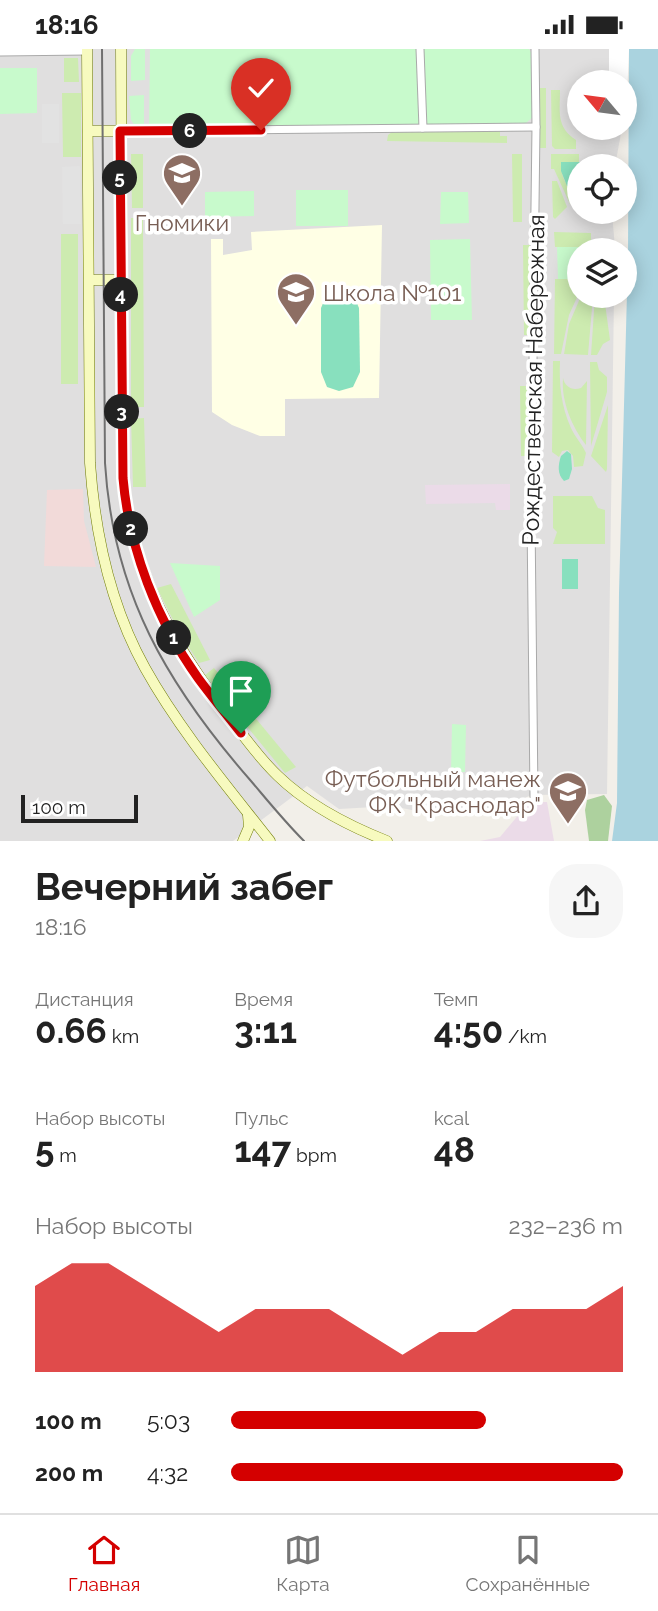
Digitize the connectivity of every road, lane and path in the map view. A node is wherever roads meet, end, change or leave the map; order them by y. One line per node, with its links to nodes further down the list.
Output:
1 (121, 49): 9 (main road)
2 (419, 49): 7 (street)
3 (535, 49): 6 (street, Рождественская Набережная)
4 (87, 50): 5 (street); 8 (main road)
5 (0, 52)
6 (536, 127): 7 (street); 12 (street, Рождественская Набережная)
7 (423, 128): 9 (street)
8 (88, 131): 9 (main road); 10 (main road)
9 (120, 131): 11 (main road)
10 (90, 280): 11 (main road); 13 (main road)
11 (120, 280): 16 (main road)
12 (534, 797)
13 (247, 811): 14 (main road); 15 (main road)
14 (243, 841)
15 (270, 841)
16 (387, 841)

